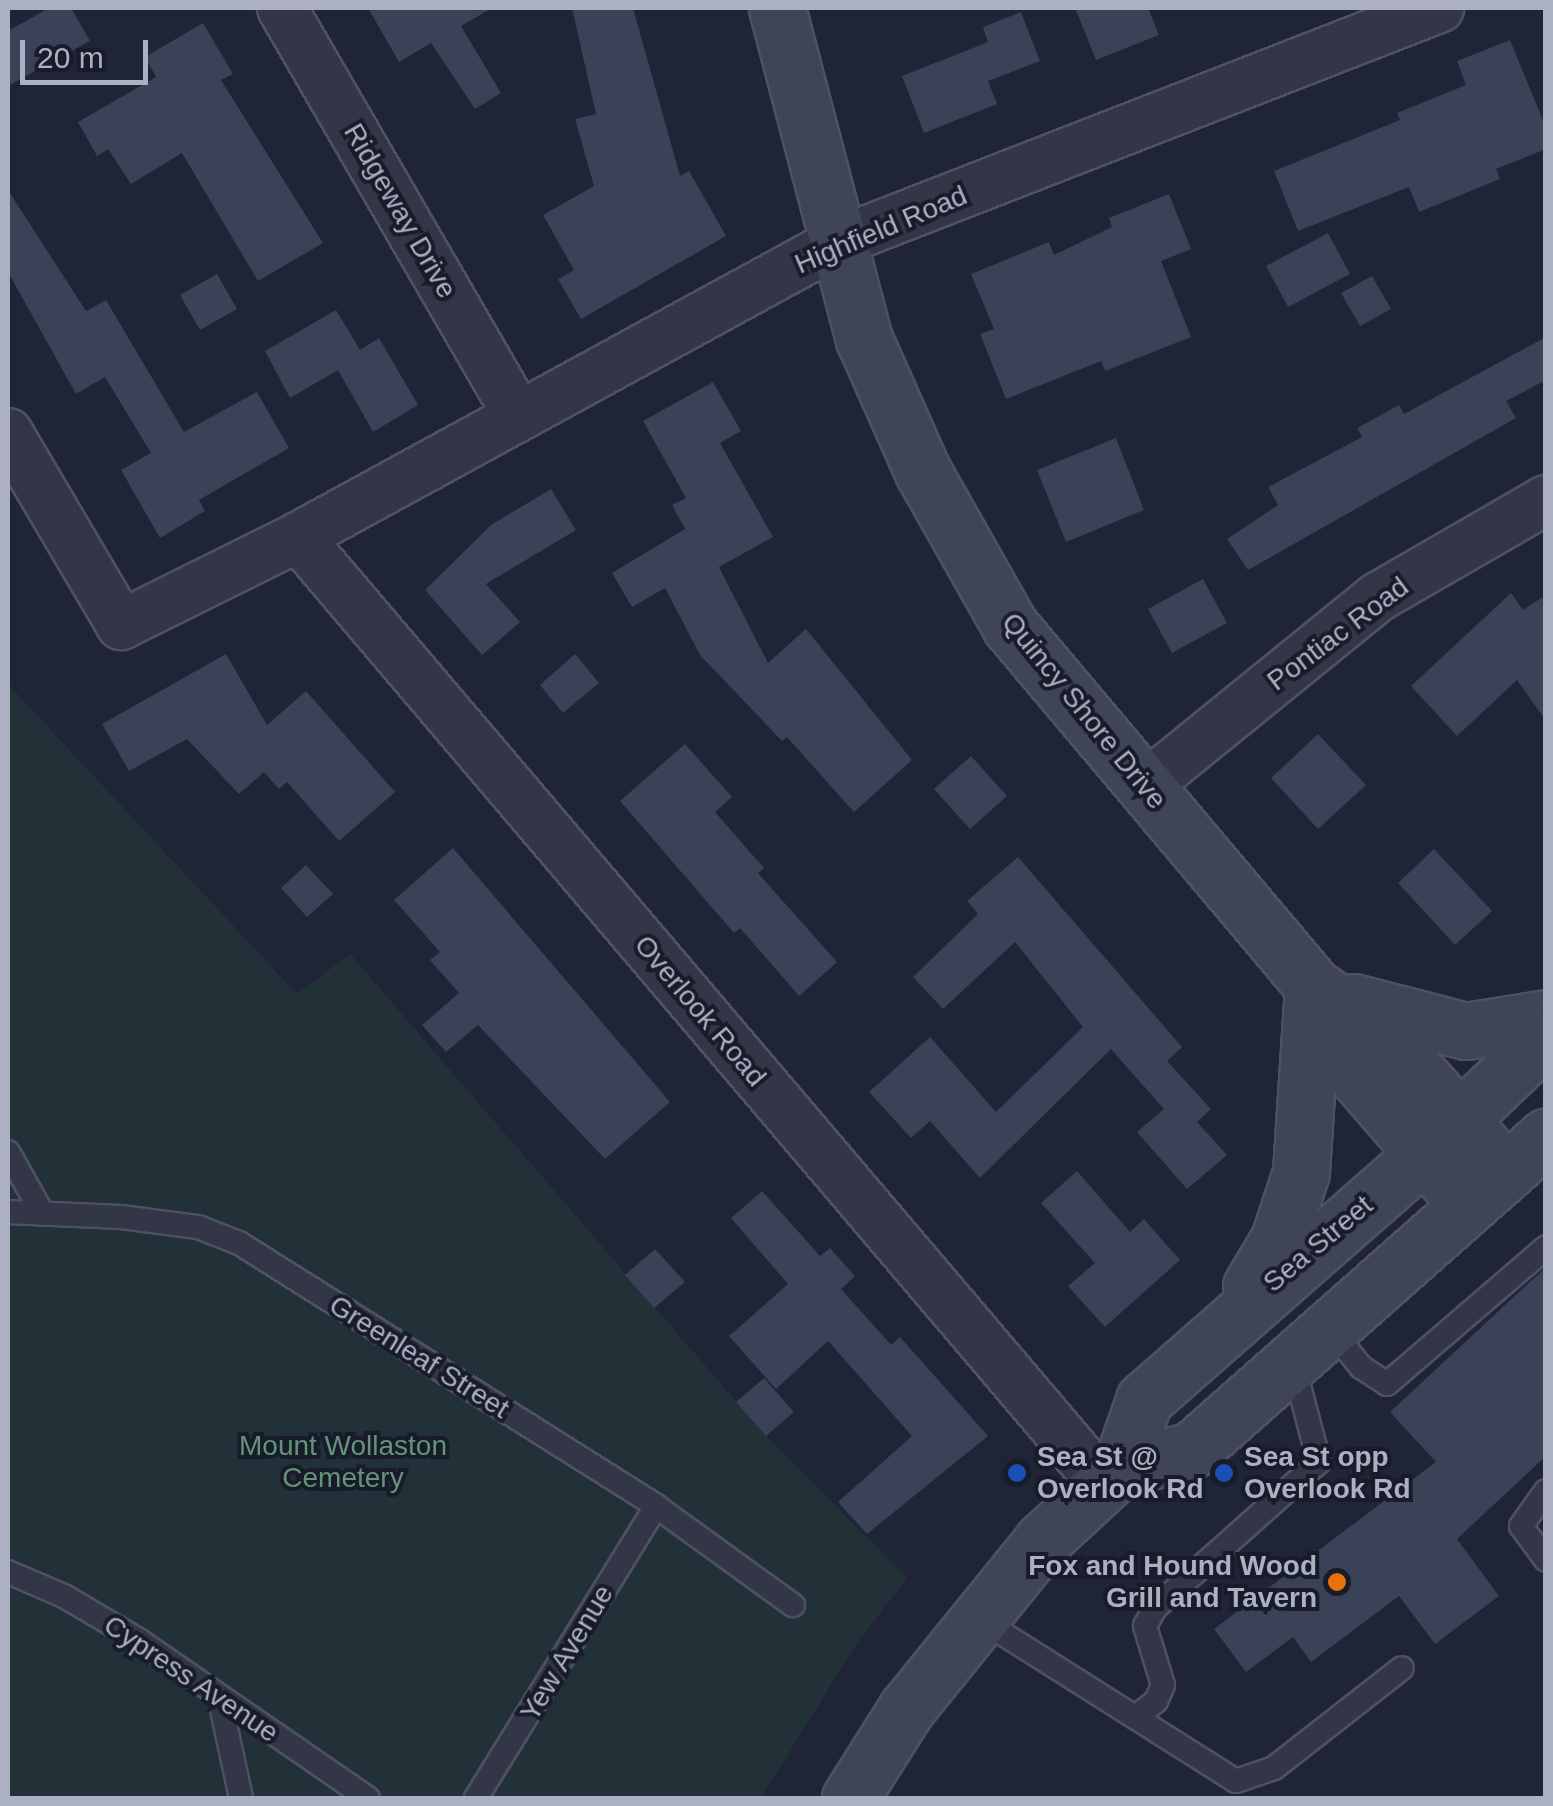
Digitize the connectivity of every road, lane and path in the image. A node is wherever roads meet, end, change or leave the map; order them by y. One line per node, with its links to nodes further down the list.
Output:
1 (282, 8): 5 (street, Ridgeway Drive)
2 (777, 8): 4 (main road, Quincy Shore Drive)
3 (1439, 8): 4 (street, Highfield Road)
4 (840, 241): 5 (street, Highfield Road); 9 (main road, Quincy Shore Drive)
5 (518, 415): 8 (street, Highfield Road)
6 (8, 433): 8 (street, Highfield Road)
7 (1546, 500): 9 (street, Pontiac Road)
8 (298, 537): 21 (street, Overlook Road)
9 (1144, 787): 10 (main road, Quincy Shore Drive)
10 (1313, 986): 11 (main road); 13 (main road, Quincy Shore Drive); 19 (main road)
11 (1546, 1018)
12 (1546, 1038): 13 (main road, Sea Street)
13 (1441, 1136): 15 (main road, Quincy Shore Drive); 19 (main road, Sea Street)
14 (8, 1152): 17 (lane)
15 (1506, 1171): 20 (main road, Sea Street)
16 (8, 1212): 17 (lane, Greenleaf Street)
17 (44, 1214): 23 (lane, Greenleaf Street)
18 (1546, 1246): 20 (lane)
19 (1234, 1316): 21 (main road, Sea Street)
20 (1310, 1343): 21 (main road, Sea Street); 30 (lane)
21 (1112, 1477): 27 (main road, Sea Street)
22 (1546, 1491): 24 (lane)
23 (656, 1506): 26 (lane, Greenleaf Street); 33 (lane, Yew Avenue)
24 (1546, 1560)
25 (8, 1572): 29 (lane, Cypress Avenue)
26 (792, 1605)
27 (978, 1618): 30 (lane); 34 (main road, Sea Street)
28 (1402, 1668): 30 (lane)
29 (219, 1696): 31 (lane); 32 (lane, Cypress Avenue)
30 (1136, 1716)
31 (241, 1798)
32 (368, 1798)
33 (476, 1798)
34 (850, 1798)

